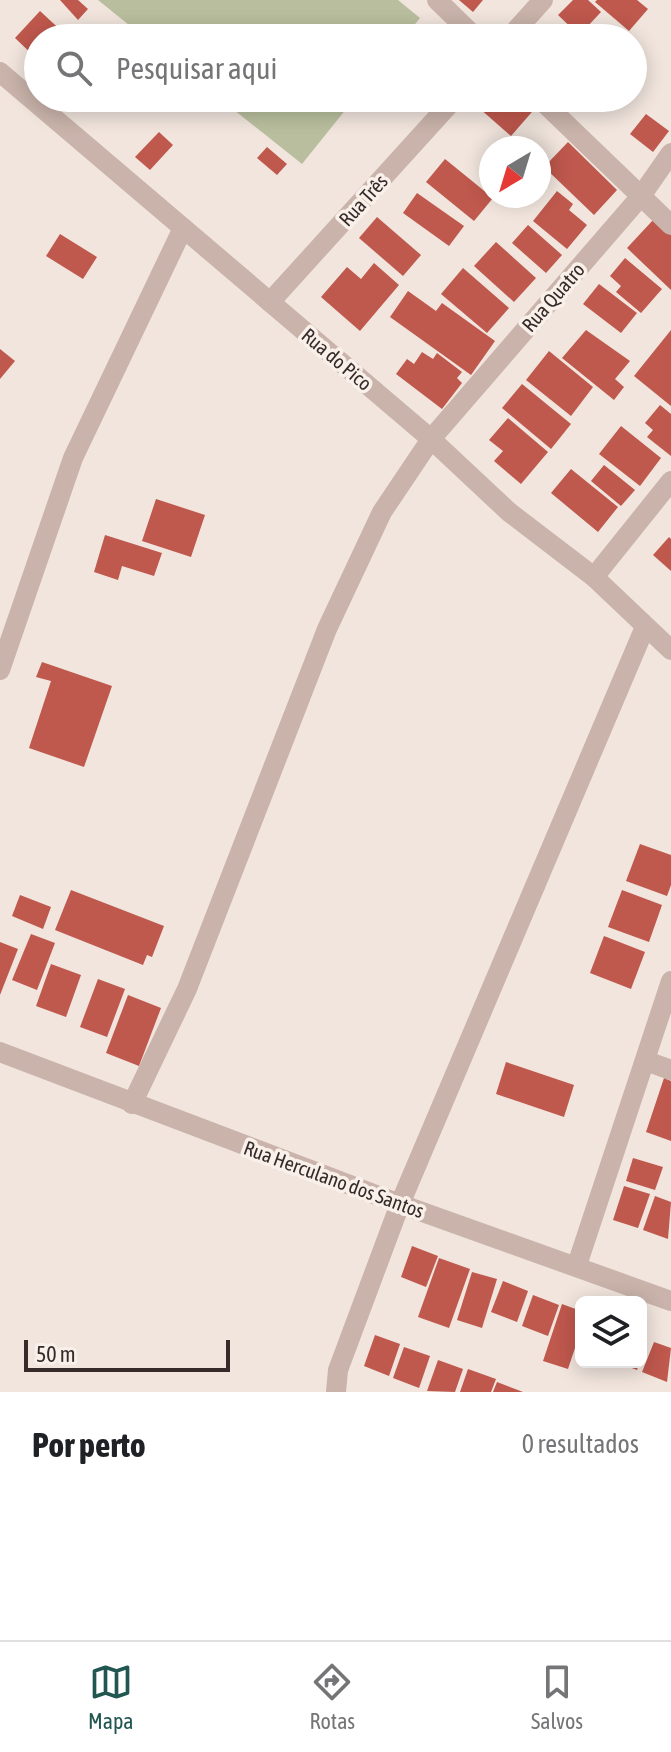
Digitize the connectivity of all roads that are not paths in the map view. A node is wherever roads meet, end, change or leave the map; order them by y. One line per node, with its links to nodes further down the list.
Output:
1 (437, 0): 3 (street)
2 (543, 0): 4 (street)
3 (462, 24)
4 (522, 24)
5 (0, 72): 6 (street, Rua do Pico)
6 (24, 92)
7 (47, 112): 13 (street, Rua do Pico)
8 (442, 112): 14 (street, Rua Três)
9 (554, 112): 11 (street)
10 (671, 153): 11 (street, Rua Quatro)
11 (641, 196): 12 (street); 15 (street, Rua Quatro)
12 (671, 225)
13 (183, 228): 14 (street, Rua do Pico); 20 (street)
14 (270, 302): 15 (street, Rua do Pico)
15 (431, 439): 17 (street, Rua do Pico); 25 (street, Rua Quatro)
16 (671, 481): 17 (street)
17 (594, 577): 18 (street, Rua do Pico)
18 (645, 627): 19 (street, Rua do Pico); 26 (street)
19 (671, 650)
20 (0, 670)
21 (671, 981): 23 (street)
22 (0, 1052): 25 (street, Rua Herculano dos Santos)
23 (646, 1061): 24 (street); 27 (street)
24 (671, 1070)
25 (132, 1104): 26 (street, Rua Herculano dos Santos)
26 (400, 1204): 27 (street, Rua Herculano dos Santos); 29 (street)
27 (577, 1265): 28 (street, Rua Herculano dos Santos)
28 (671, 1301)
29 (336, 1392)

